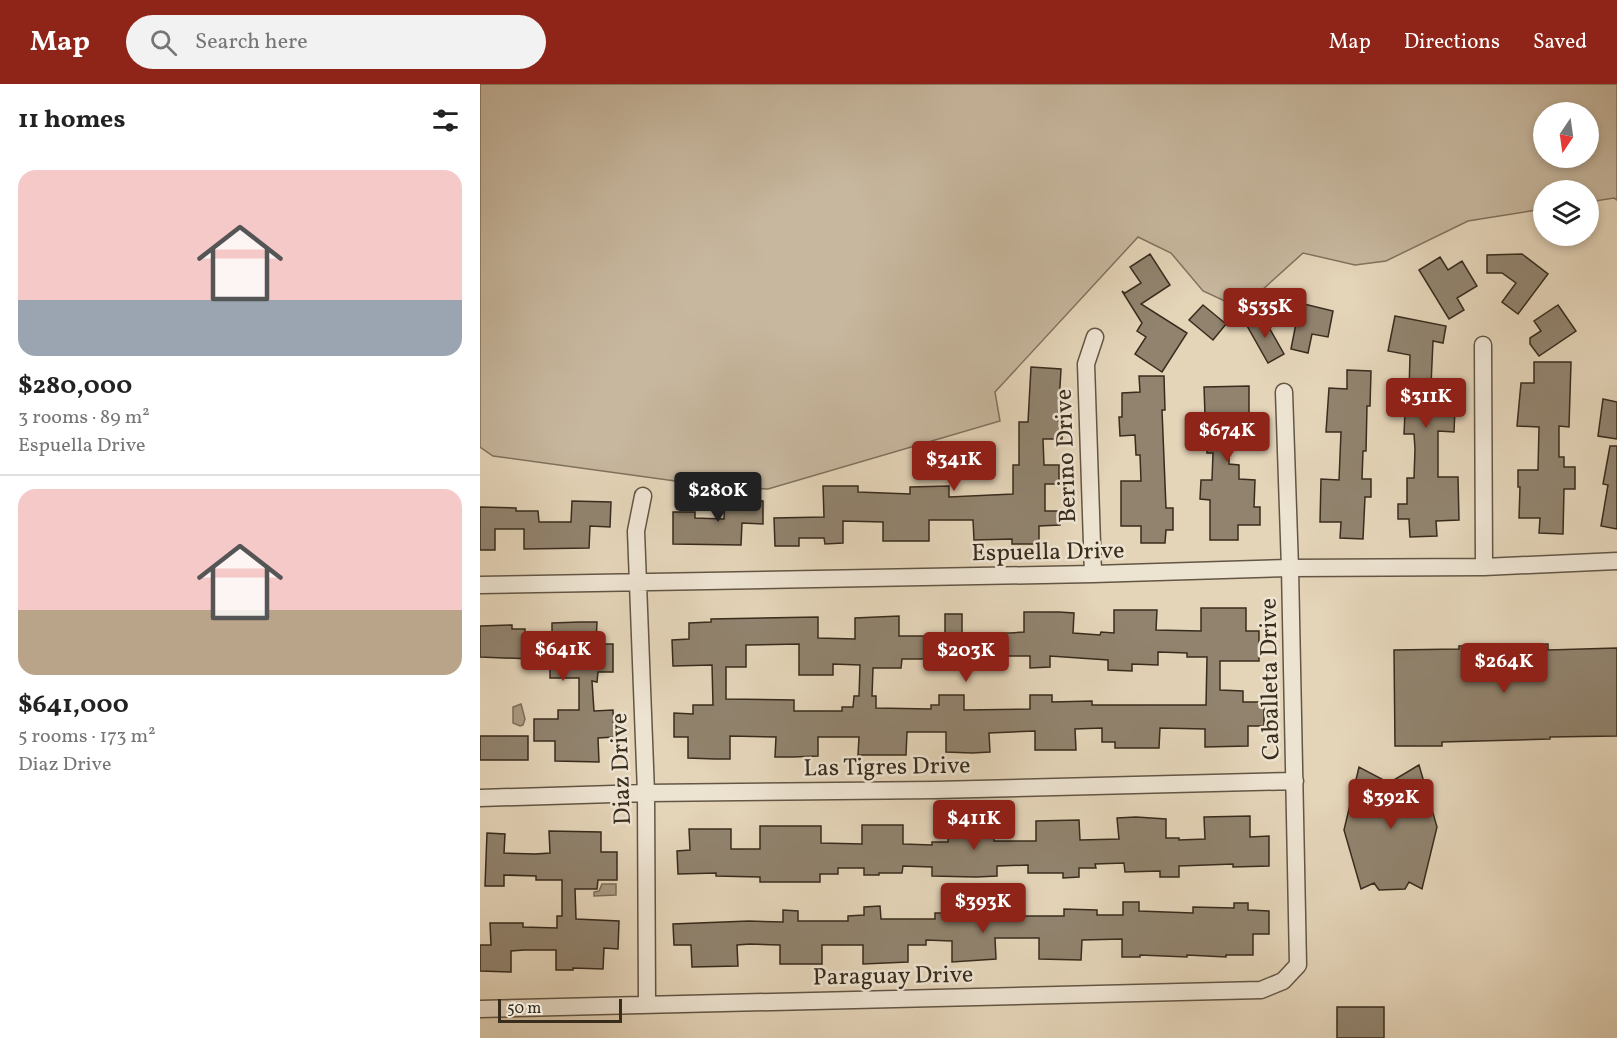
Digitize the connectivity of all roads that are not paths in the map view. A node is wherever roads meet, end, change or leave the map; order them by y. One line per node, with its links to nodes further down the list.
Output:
1 (1095, 337): 8 (street, Berino Drive)
2 (1483, 345): 6 (street)
3 (1284, 392): 7 (street, Caballeta Drive)
4 (643, 496): 9 (street, Diaz Drive)
5 (1617, 561): 6 (street, Espuella Drive)
6 (1484, 567): 7 (street, Espuella Drive)
7 (1290, 568): 8 (street, Espuella Drive); 11 (street, Caballeta Drive)
8 (1093, 574): 9 (street, Espuella Drive)
9 (638, 583): 10 (street, Espuella Drive); 12 (street, Diaz Drive)
10 (480, 585)
11 (1294, 781): 12 (street, Las Tigres Drive); 14 (street, Caballeta Drive)
12 (646, 793): 13 (street, Las Tigres Drive); 15 (street, Diaz Drive)
13 (480, 798)
14 (1298, 965): 15 (street, Paraguay Drive)
15 (647, 1005): 16 (street, Paraguay Drive)
16 (480, 1009)

